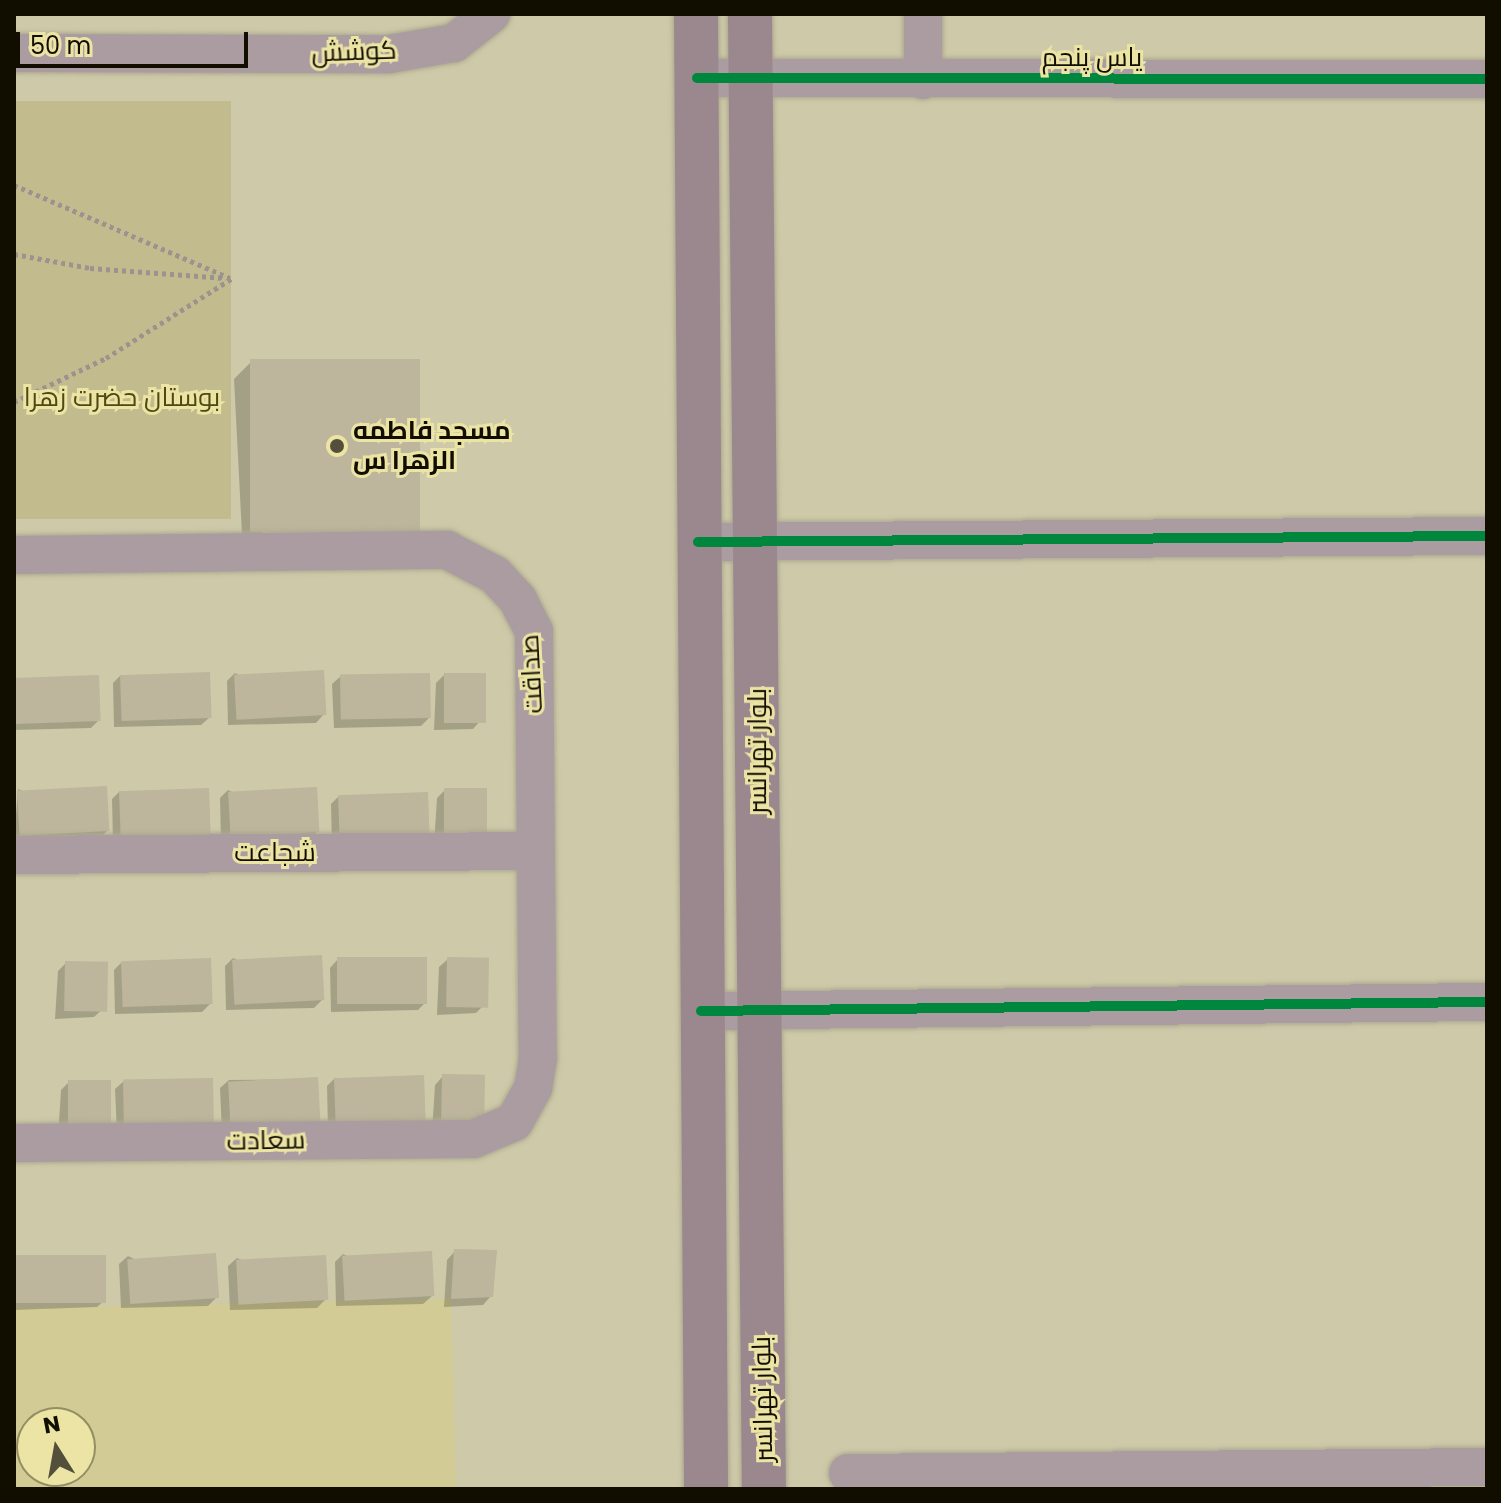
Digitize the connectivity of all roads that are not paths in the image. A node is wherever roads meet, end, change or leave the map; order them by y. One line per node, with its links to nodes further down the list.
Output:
1 (491, 14): 5 (street, کوشش)
2 (696, 14): 6 (main road)
3 (750, 14): 7 (main road, بلوار تهرانسر)
4 (923, 14): 9 (street)
5 (14, 53)
6 (697, 78): 7 (street, یاس پنجم); 12 (main road)
7 (751, 78): 9 (street, یاس پنجم); 11 (main road, بلوار تهرانسر)
8 (1487, 79): 9 (street, یاس پنجم)
9 (923, 80)
10 (1487, 536): 11 (street)
11 (757, 541): 12 (street); 17 (main road, بلوار تهرانسر)
12 (698, 542): 18 (main road)
13 (14, 555): 14 (street, صداقت)
14 (536, 851): 15 (street, شجاعت); 19 (street, صداقت)
15 (14, 855)
16 (1487, 1002): 17 (street)
17 (760, 1010): 18 (street); 24 (main road, بلوار تهرانسر)
18 (701, 1011): 23 (main road)
19 (514, 1122): 20 (street, سعادت)
20 (14, 1143)
21 (1487, 1467): 22 (street)
22 (848, 1473)
23 (706, 1489)
24 (764, 1489)

